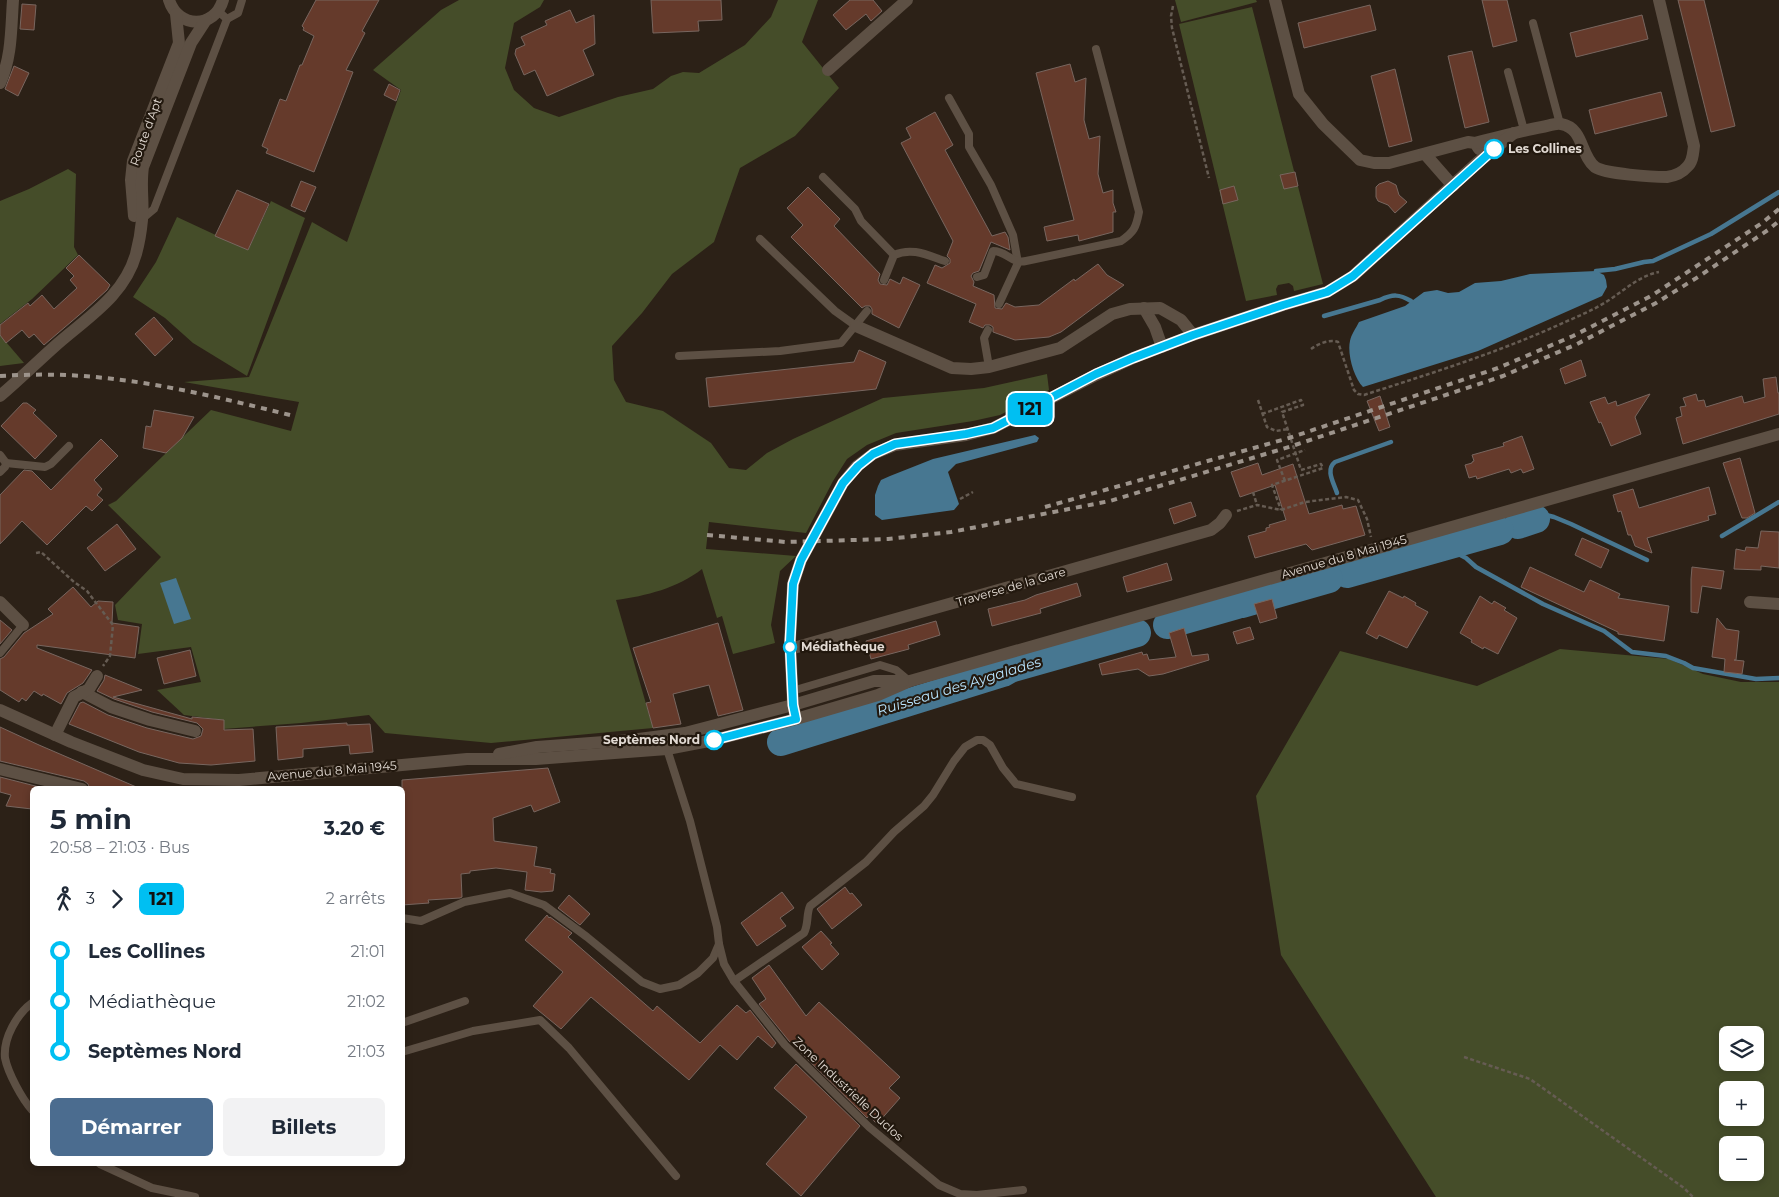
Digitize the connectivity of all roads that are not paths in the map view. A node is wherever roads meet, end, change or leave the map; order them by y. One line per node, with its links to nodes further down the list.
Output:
1 (13, 0): 14 (street)
2 (170, 0): 8 (street, Route d'Apt)
3 (242, 0): 7 (lane)
4 (907, 0): 12 (street)
5 (1275, 0): 19 (street)
6 (1659, 0): 16 (street)
7 (223, 10): 9 (street); 23 (lane)
8 (176, 14): 9 (street); 25 (street, Route d'Apt)
9 (206, 20): 23 (street, Route d'Apt)
10 (1533, 23): 16 (lane)
11 (1096, 49): 28 (lane)
12 (828, 70)
13 (1508, 72): 17 (lane)
14 (0, 83)
15 (949, 98): 28 (lane)
16 (1560, 124): 17 (street)
17 (1519, 131): 18 (street); 20 (street)
18 (1475, 143): 19 (street); 20 (street)
19 (1426, 154): 22 (street)
20 (1478, 162): 22 (street)
21 (822, 177): 26 (lane)
22 (1452, 186): 36 (street)
23 (142, 219): 25 (street, Route d'Apt)
24 (760, 239): 34 (lane)
25 (136, 253): 40 (street, Route d'Apt)
26 (894, 255): 27 (lane); 30 (lane)
27 (945, 261)
28 (1018, 262): 29 (lane); 31 (lane)
29 (977, 277)
30 (884, 280)
31 (999, 304)
32 (1144, 308): 36 (street); 37 (street); 39 (street)
33 (867, 311): 34 (lane)
34 (856, 326): 38 (lane); 39 (street)
35 (988, 330): 39 (lane)
36 (1193, 335): 37 (street)
37 (1162, 347): 51 (street)
38 (680, 356)
39 (989, 367)
40 (0, 396)
41 (1779, 434): 54 (street, Avenue du 8 Mai 1945)
42 (69, 446): 44 (lane)
43 (0, 455): 44 (lane)
44 (6, 463): 45 (lane)
45 (0, 472)
46 (1226, 515): 51 (street, Traverse de la Gare)
47 (0, 602): 50 (street)
48 (1750, 602): 49 (street)
49 (1779, 604)
50 (24, 625): 52 (lane)
51 (790, 649): 55 (street)
52 (0, 653)
53 (97, 676): 56 (street)
54 (910, 681): 55 (lane); 57 (street, Avenue du 8 Mai 1945); 59 (street, Avenue du 8 Mai 1945)
55 (792, 690): 57 (street)
56 (82, 692): 60 (street); 61 (street)
57 (793, 705): 59 (street); 62 (street, Avenue du 8 Mai 1945)
58 (0, 710): 61 (street, Avenue du 8 Mai 1945)
59 (796, 719): 62 (street, Avenue du 8 Mai 1945)
60 (195, 731)
61 (55, 735): 62 (street, Avenue du 8 Mai 1945)
62 (666, 743): 67 (lane, Zone Industrielle Duclos)
63 (0, 769): 64 (street)
64 (70, 786)
65 (1072, 798): 68 (lane)
66 (405, 918): 67 (lane)
67 (719, 944): 68 (lane, Zone Industrielle Duclos)
68 (734, 981): 76 (lane, Zone Industrielle Duclos)
69 (465, 1001): 71 (lane)
70 (30, 1004): 73 (lane)
71 (405, 1022)
72 (405, 1051): 75 (lane)
73 (30, 1107)
74 (104, 1166): 77 (lane)
75 (676, 1176)
76 (1023, 1190)
77 (195, 1197)

